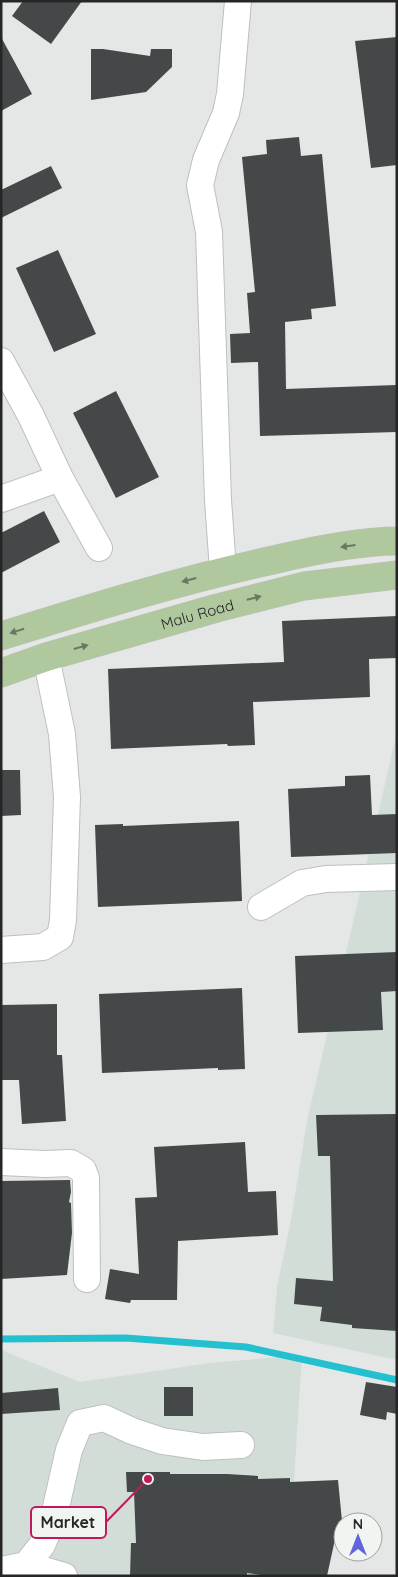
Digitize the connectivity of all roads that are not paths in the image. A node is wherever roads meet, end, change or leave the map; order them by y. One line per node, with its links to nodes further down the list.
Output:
1 (238, 1): 7 (street)
2 (1, 361): 3 (street)
3 (60, 478): 4 (street); 6 (street)
4 (1, 499)
5 (397, 541): 7 (main road, one-way to 7)
6 (99, 548)
7 (223, 570): 9 (main road, one-way to 9)
8 (397, 575): 10 (main road, Malu Road, one-way to 8)
9 (1, 636)
10 (46, 656): 11 (main road, Malu Road); 14 (street)
11 (1, 673)
12 (397, 877): 13 (street)
13 (261, 907)
14 (1, 950)
15 (1, 1162): 16 (street)
16 (87, 1279)
17 (241, 1446): 18 (street)
18 (14, 1568): 19 (street)
19 (64, 1576)

